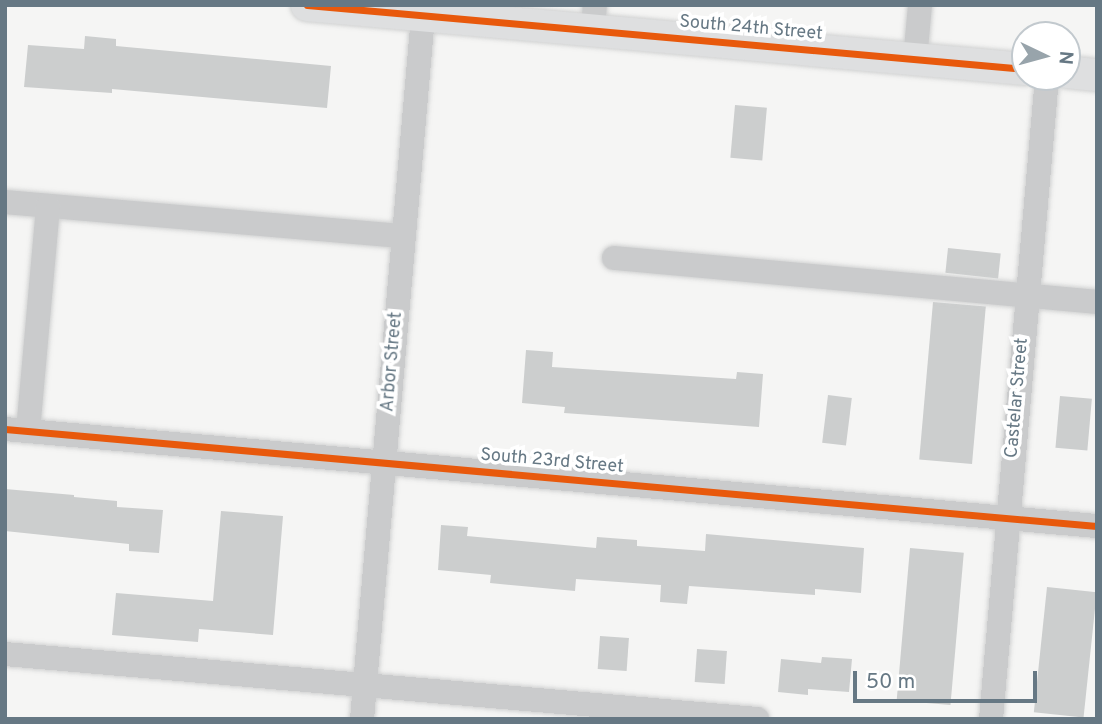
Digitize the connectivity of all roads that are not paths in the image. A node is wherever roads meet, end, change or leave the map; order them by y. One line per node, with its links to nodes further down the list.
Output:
1 (307, 5): 3 (main road, South 24th Street)
2 (920, 5): 6 (street)
3 (423, 10): 4 (main road, South 24th Street); 11 (street, Arbor Street)
4 (486, 13): 5 (main road, South 24th Street)
5 (594, 18): 6 (main road, South 24th Street)
6 (915, 60): 7 (main road, South 24th Street)
7 (1011, 68)
8 (1045, 91): 13 (street, Castelar Street)
9 (5, 202): 10 (street)
10 (48, 206): 11 (street); 15 (street)
11 (404, 236): 16 (street, Arbor Street)
12 (614, 258): 13 (street)
13 (1027, 295): 14 (street); 17 (street, Castelar Street)
14 (1097, 302)
15 (17, 430): 16 (street, South 23rd Street)
16 (384, 463): 17 (street, South 23rd Street); 20 (street, Arbor Street)
17 (1008, 518): 18 (street, South 23rd Street); 23 (street, Castelar Street)
18 (1097, 526)
19 (5, 654): 20 (street)
20 (365, 685): 21 (street, Arbor Street); 22 (street)
21 (362, 719)
22 (757, 719)
23 (991, 719)

